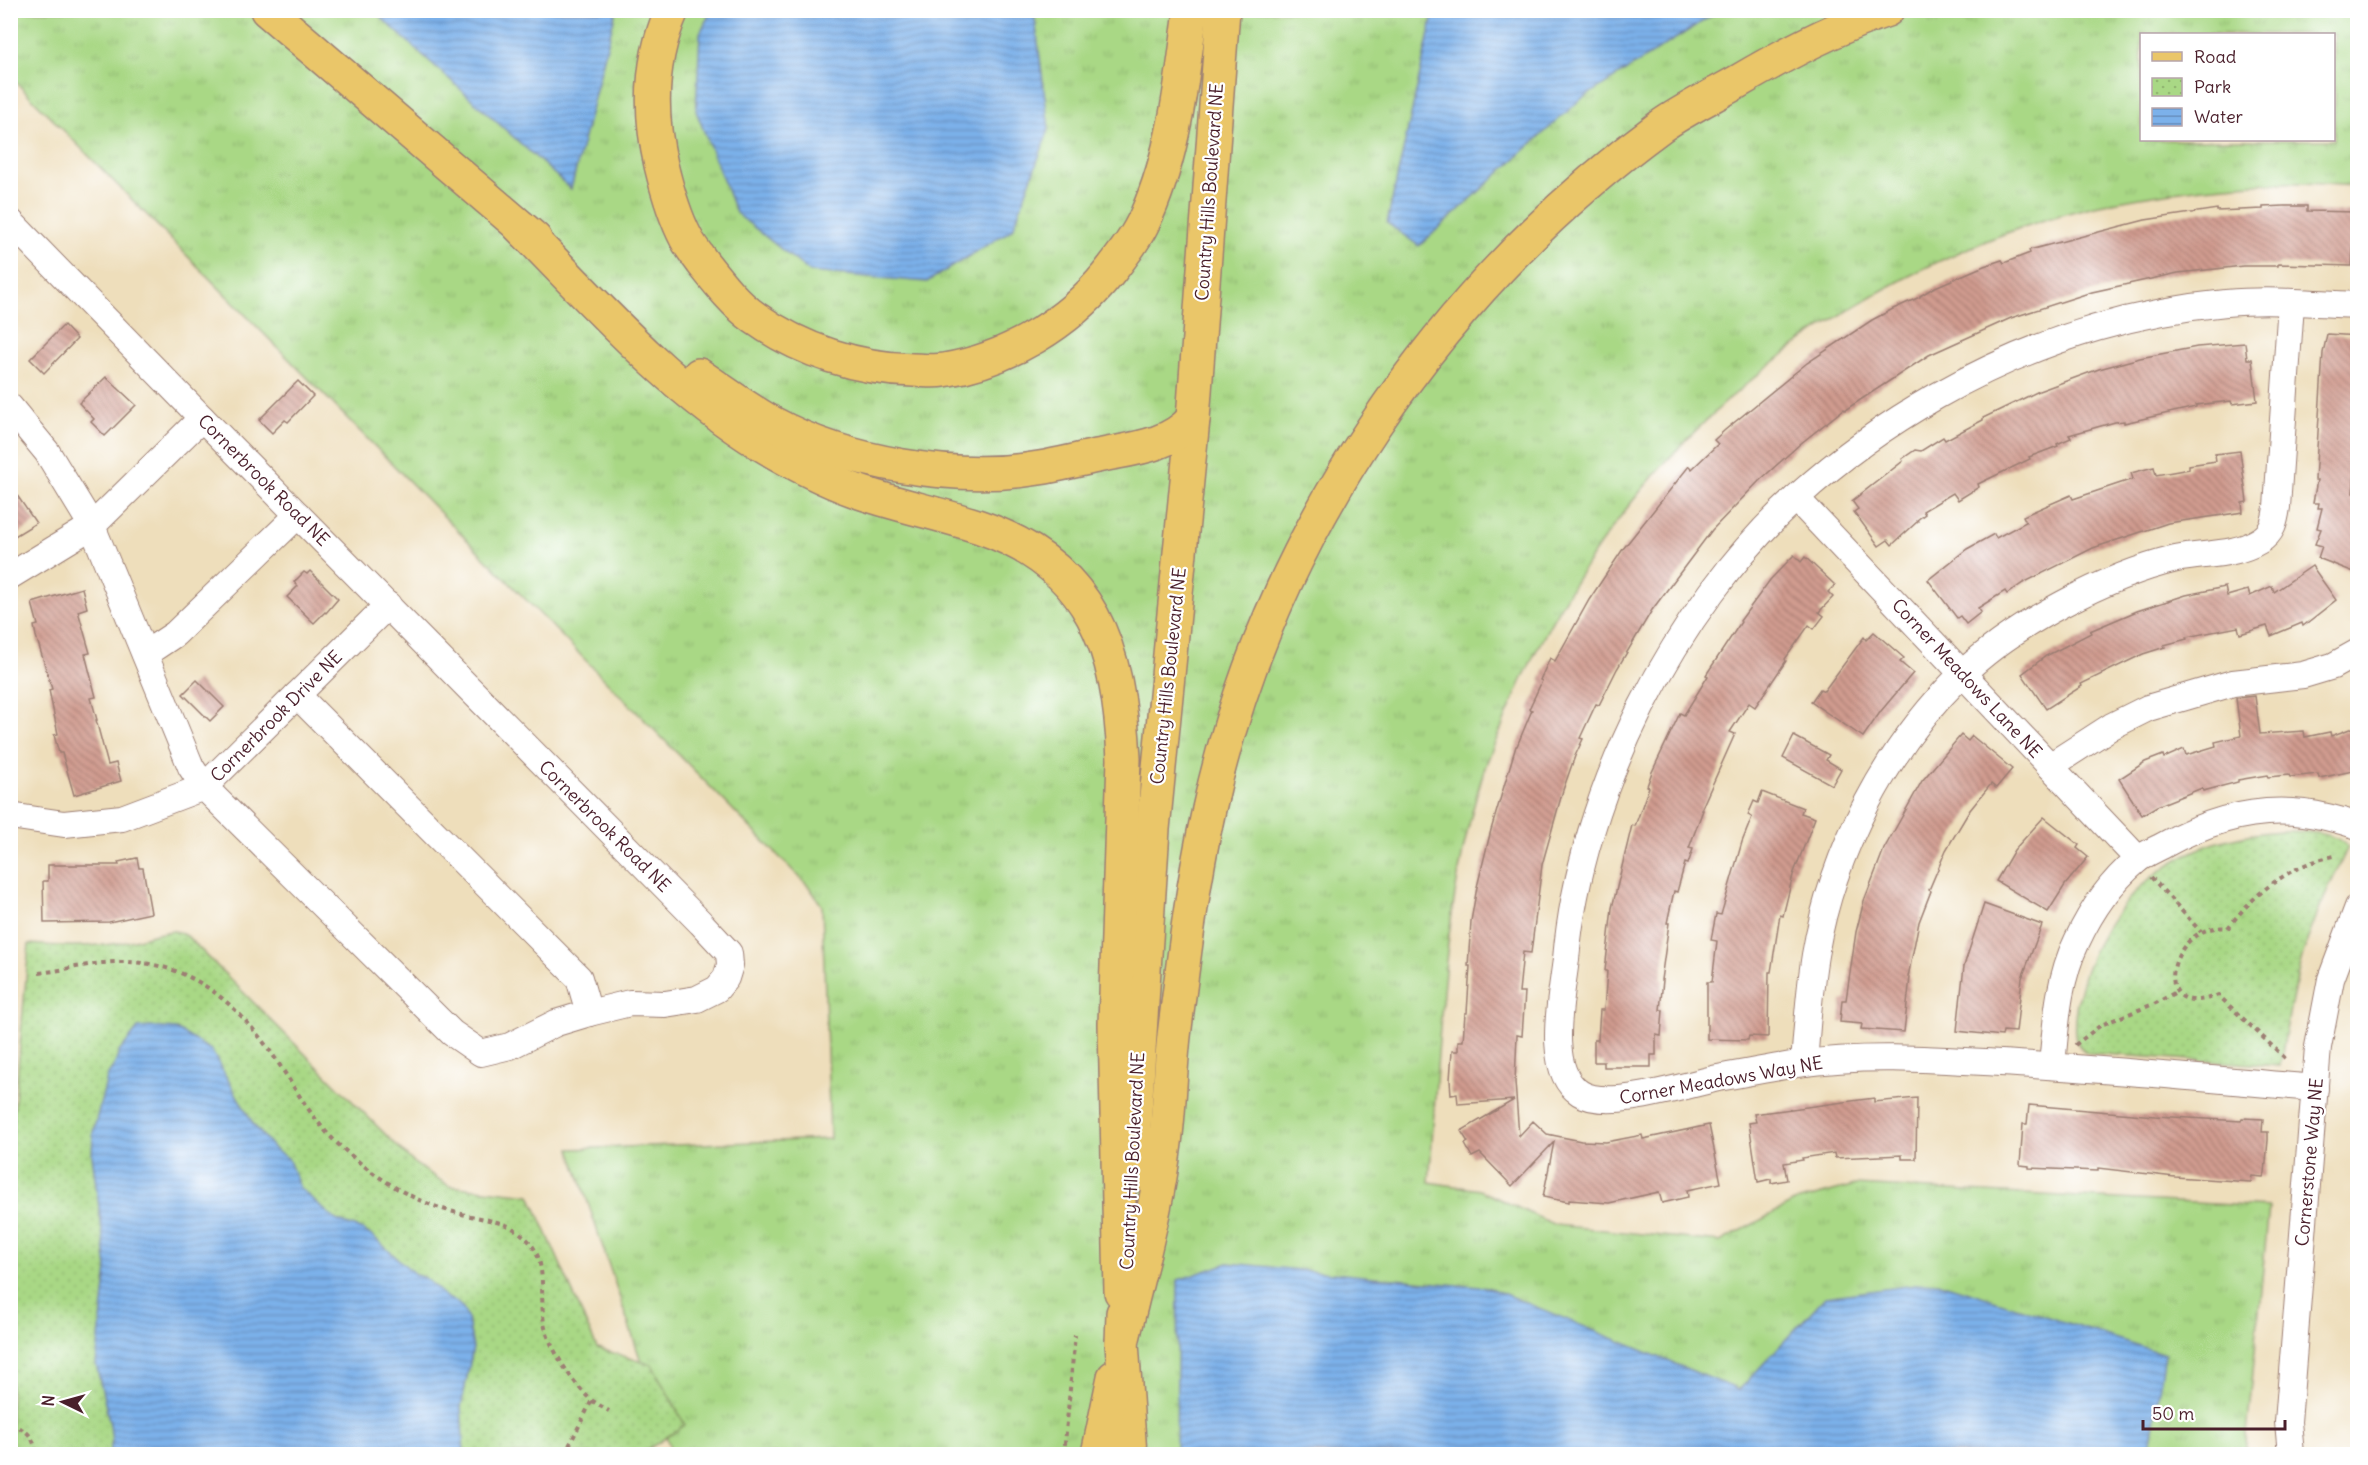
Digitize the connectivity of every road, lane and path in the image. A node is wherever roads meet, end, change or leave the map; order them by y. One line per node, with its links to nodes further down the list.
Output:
1 (267, 10): 7 (main road)
2 (672, 10): 3 (main road)
3 (1191, 10)
4 (1223, 10): 12 (main road, Country Hills Boulevard NE)
5 (1887, 10): 39 (main road)
6 (10, 221): 11 (street, Cornerbrook Road NE)
7 (519, 226): 12 (main road); 39 (main road)
8 (2291, 303): 9 (street, Corner Meadows Way NE); 13 (street, Corner Meadows Way NE); 20 (street)
9 (2358, 305)
10 (10, 407): 15 (street)
11 (202, 418): 14 (street, Cornerbrook Road NE); 15 (street)
12 (1193, 419): 39 (main road, Country Hills Boulevard NE)
13 (1796, 498): 20 (street, Corner Meadows Lane NE); 35 (street, Corner Meadows Way NE)
14 (298, 515): 17 (street, Cornerbrook Road NE); 19 (street)
15 (92, 526): 16 (street); 19 (street)
16 (10, 576)
17 (388, 605): 21 (street, Cornerbrook Drive NE); 32 (street, Cornerbrook Road NE)
18 (2358, 652): 22 (street)
19 (145, 654): 23 (street)
20 (1963, 674): 22 (street, Corner Meadows Lane NE); 35 (street)
21 (297, 695): 23 (street, Cornerbrook Drive NE); 32 (street)
22 (2050, 766): 27 (street, Corner Meadows Lane NE)
23 (204, 787): 24 (street, Cornerbrook Drive NE); 32 (street, Cornerbrook Road NE)
24 (10, 816)
25 (2358, 826): 27 (street)
26 (2334, 856): 29 (path)
27 (2144, 867): 29 (path); 36 (street)
28 (2358, 907): 37 (street, Cornerstone Way NE)
29 (2201, 932): 31 (path)
30 (39, 973): 40 (path)
31 (2176, 992): 33 (path); 34 (path)
32 (589, 1013)
33 (2075, 1046)
34 (2285, 1058)
35 (1804, 1063): 36 (street, Corner Meadows Way NE)
36 (2052, 1066): 37 (street, Corner Meadows Way NE)
37 (2315, 1088): 42 (street, Cornerstone Way NE)
38 (1076, 1335): 46 (path)
39 (1122, 1343): 47 (main road, Country Hills Boulevard NE); 48 (main road, Country Hills Boulevard NE)
40 (592, 1400): 41 (path); 45 (path)
41 (609, 1411)
42 (2288, 1422): 49 (street, Cornerstone Way NE); 50 (street, Cornerstone Way NE)
43 (10, 1426): 44 (path)
44 (36, 1455)
45 (565, 1455)
46 (1064, 1455)
47 (1098, 1455)
48 (1130, 1455)
49 (2277, 1455)
50 (2291, 1455)

